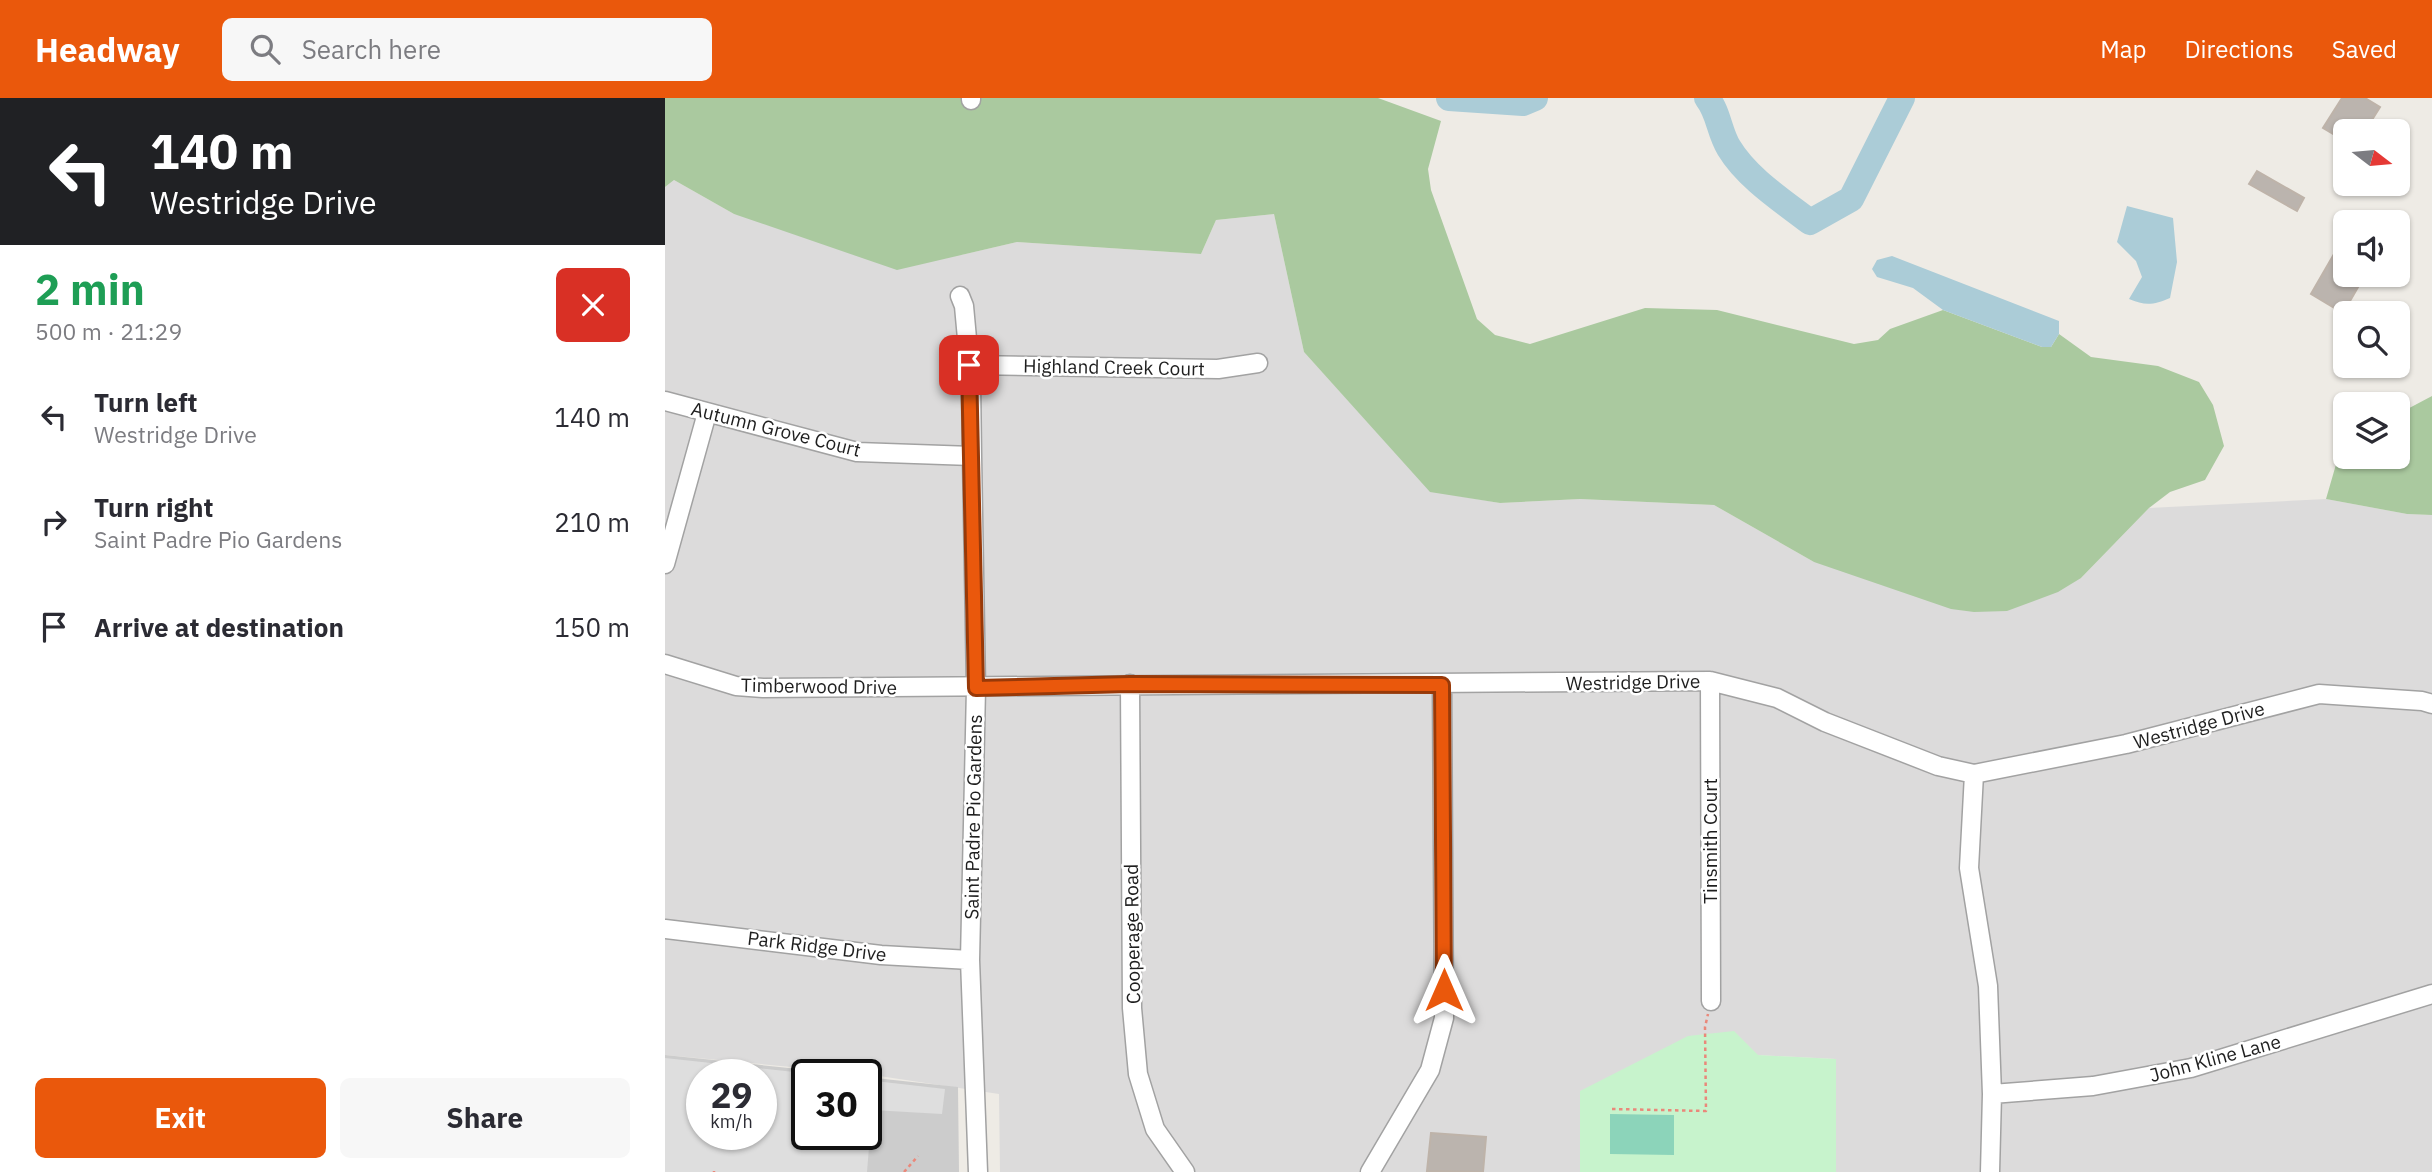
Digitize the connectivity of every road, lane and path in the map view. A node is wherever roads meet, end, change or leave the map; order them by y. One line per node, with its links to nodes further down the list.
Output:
1 (960, 296): 3 (street, Saint Padre Pio Gardens)
2 (1258, 363): 3 (street, Highland Creek Court)
3 (969, 365): 6 (street, Saint Padre Pio Gardens)
4 (665, 401): 5 (street, Autumn Grove Court)
5 (707, 413): 6 (street, Autumn Grove Court); 7 (street)
6 (972, 456): 12 (street, Saint Padre Pio Gardens)
7 (665, 564)
8 (665, 664): 12 (street, Timberwood Drive)
9 (1710, 681): 11 (street, Westridge Drive); 14 (street, Westridge Drive); 18 (street, Tinsmith Court)
10 (1130, 684): 11 (street, Westridge Drive); 12 (street, Westridge Drive); 24 (street, Cooperage Road)
11 (1442, 685): 25 (street)
12 (976, 688): 16 (street, Saint Padre Pio Gardens)
13 (2432, 704): 14 (street, Westridge Drive)
14 (1974, 774): 19 (street)
15 (665, 929): 16 (street, Park Ridge Drive)
16 (970, 960): 23 (street, Saint Padre Pio Gardens)
17 (2432, 994): 19 (street, John Kline Lane)
18 (1711, 1001): 20 (path)
19 (1992, 1094): 26 (street)
20 (1612, 1109)
21 (918, 1156): 22 (path)
22 (904, 1172)
23 (978, 1172)
24 (1185, 1172)
25 (1370, 1172)
26 (1990, 1172)

